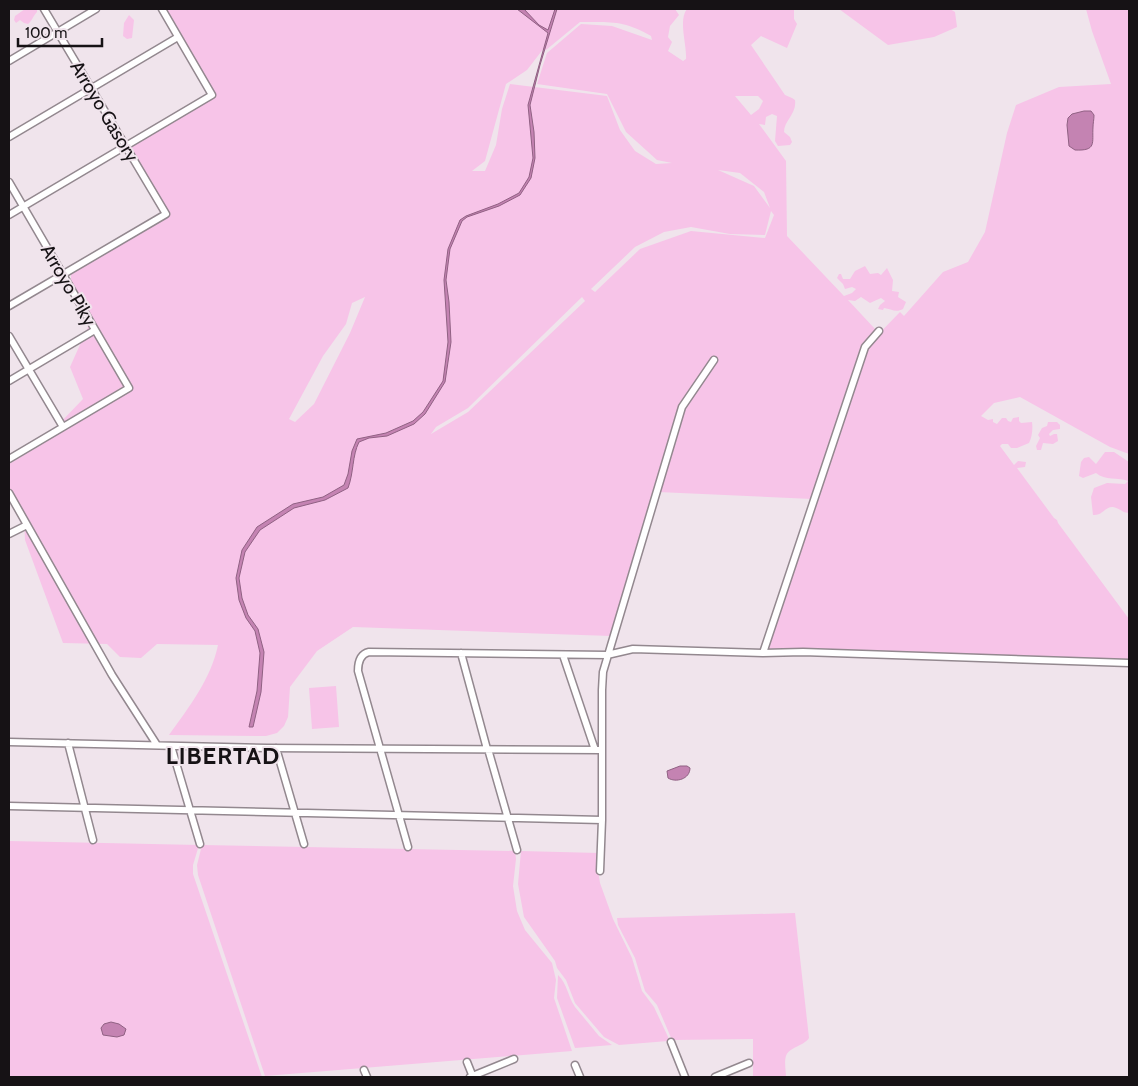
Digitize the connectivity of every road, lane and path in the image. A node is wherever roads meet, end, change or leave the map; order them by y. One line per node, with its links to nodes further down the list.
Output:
1 (44, 9): 4 (street, Arroyo Gasory)
2 (96, 9): 4 (street)
3 (162, 9): 5 (street)
4 (58, 32): 6 (street); 7 (street, Arroyo Gasory)
5 (178, 37): 7 (street); 9 (street)
6 (9, 61)
7 (91, 87): 8 (street); 9 (street, Arroyo Gasory)
8 (9, 137)
9 (126, 146): 11 (street); 13 (street, Arroyo Gasory)
10 (9, 182): 11 (street, Arroyo Piky)
11 (23, 207): 12 (street); 13 (street, Arroyo Piky)
12 (9, 215)
13 (62, 274): 14 (street); 15 (street, Arroyo Piky)
14 (9, 306)
15 (95, 330): 19 (street); 21 (street, Arroyo Piky)
16 (879, 331): 27 (street)
17 (9, 336): 19 (street)
18 (714, 360): 29 (street)
19 (29, 369): 20 (street); 21 (street)
20 (9, 381)
21 (63, 427): 22 (street)
22 (9, 459)
23 (9, 493): 24 (street)
24 (27, 525): 25 (street); 33 (street)
25 (9, 534)
26 (461, 653): 28 (street); 36 (street); 37 (street)
27 (763, 653): 29 (street); 30 (street)
28 (563, 655): 29 (street); 38 (street)
29 (608, 655): 38 (street)
30 (1129, 663)
31 (9, 742): 32 (street)
32 (68, 744): 33 (street); 40 (street)
33 (157, 745): 34 (street)
34 (171, 746): 35 (street); 41 (street)
35 (276, 748): 36 (street); 42 (street)
36 (380, 749): 37 (street); 43 (street)
37 (488, 750): 38 (street); 44 (street)
38 (598, 750): 45 (street)
39 (9, 806): 40 (street)
40 (85, 808): 41 (street); 46 (street)
41 (190, 810): 42 (street); 47 (street)
42 (295, 813): 43 (street); 48 (street)
43 (399, 815): 44 (street); 49 (street)
44 (508, 818): 45 (street); 50 (street)
45 (602, 820): 51 (street)
46 (93, 840)
47 (200, 844)
48 (304, 844)
49 (408, 847)
50 (517, 850)
51 (600, 871)
52 (671, 1042): 59 (street)
53 (514, 1059): 57 (street)
54 (467, 1062): 57 (street)
55 (749, 1063): 60 (street)
56 (574, 1065): 58 (street)
57 (472, 1077)
58 (580, 1077)
59 (685, 1077)
60 (715, 1077)

